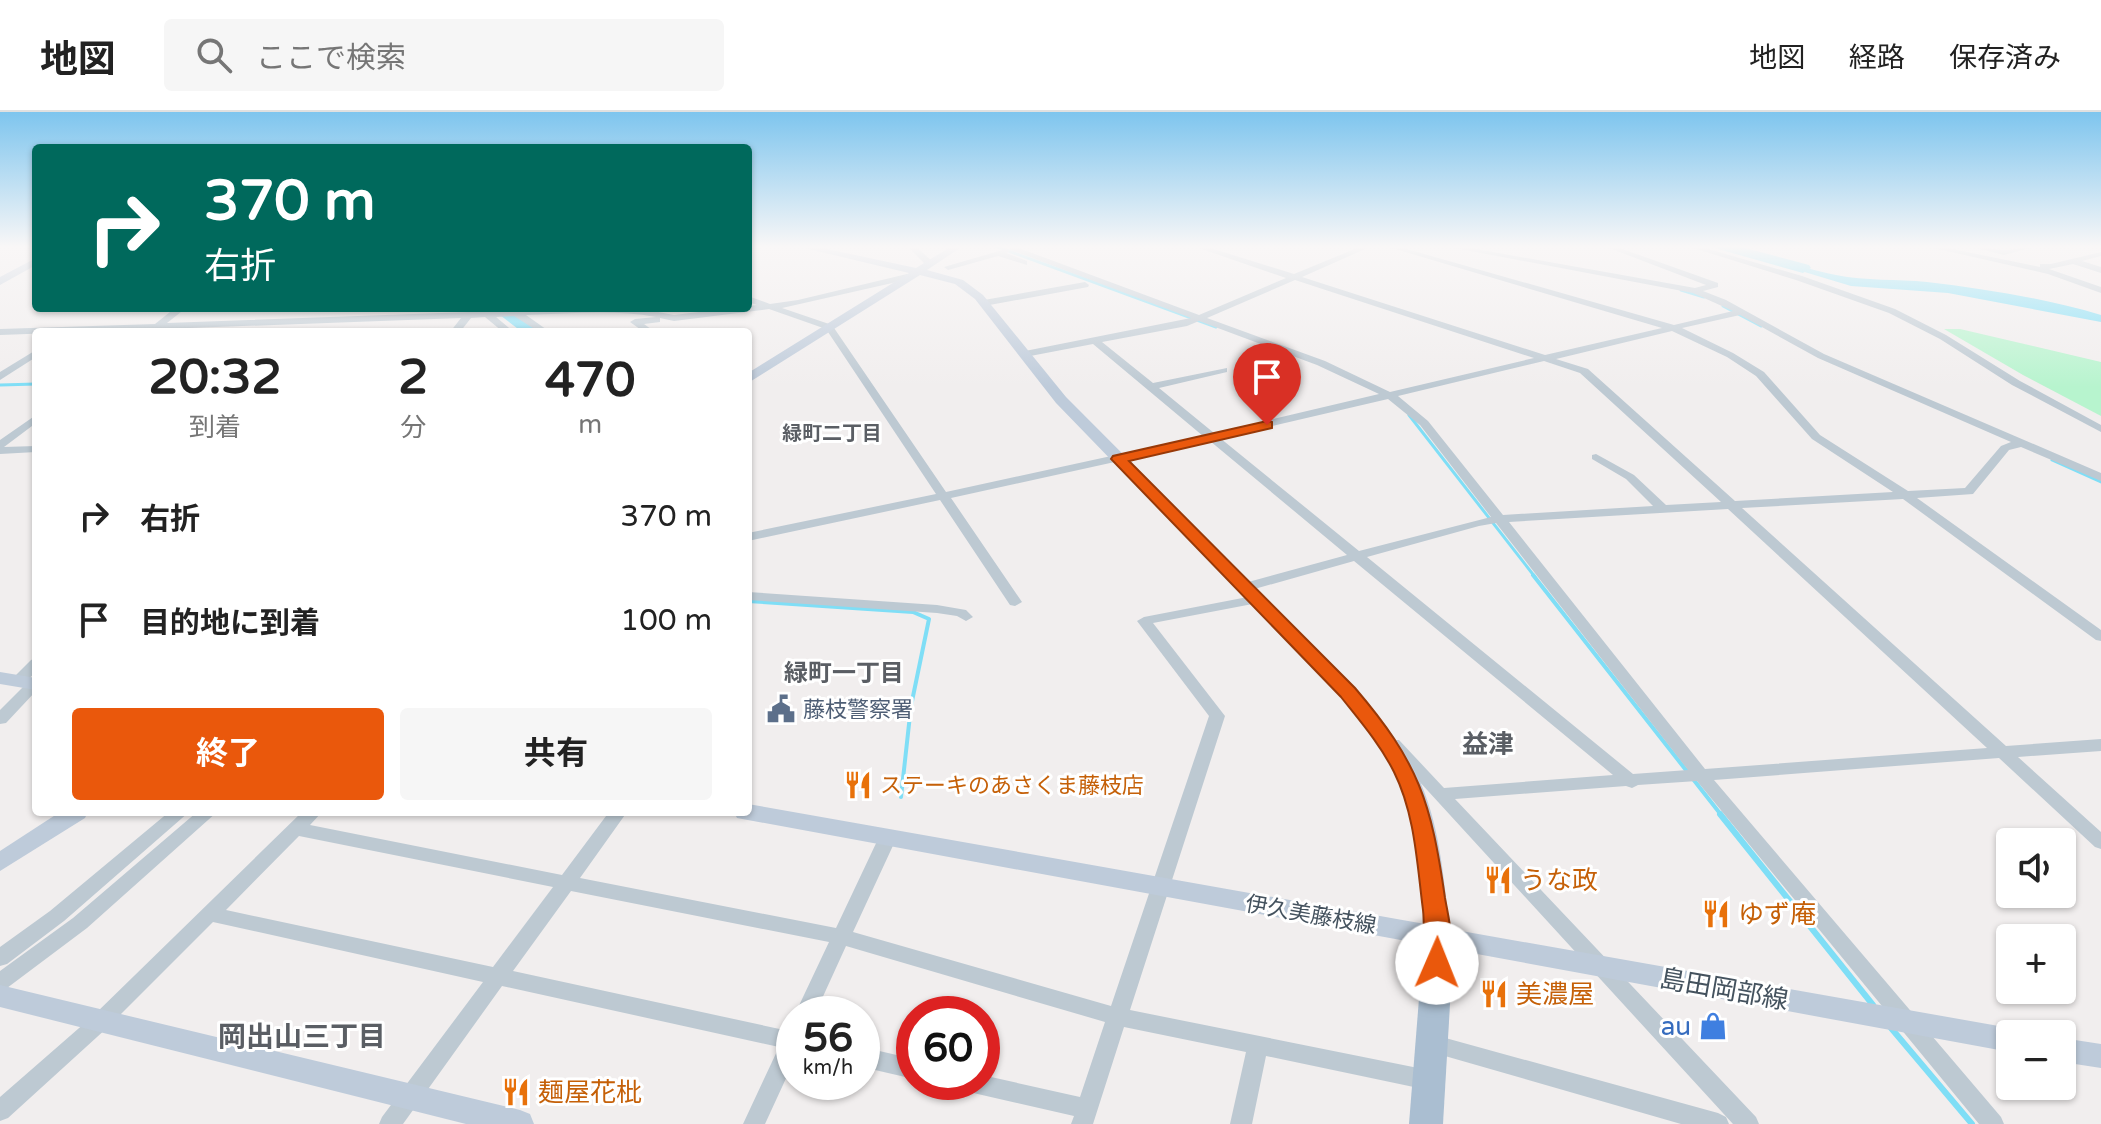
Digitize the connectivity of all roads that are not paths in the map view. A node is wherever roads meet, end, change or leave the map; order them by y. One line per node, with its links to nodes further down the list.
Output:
1 (831, 293): 14 (street)
2 (881, 293): 29 (main road)
3 (974, 293): 13 (main road)
4 (1039, 293): 13 (street)
5 (1109, 293): 28 (street)
6 (1122, 293): 28 (street)
7 (1257, 293): 28 (street)
8 (1346, 293): 43 (street)
9 (1553, 293): 37 (street)
10 (1700, 293): 22 (street)
11 (1842, 293): 50 (street)
12 (752, 301): 14 (street)
13 (984, 303): 41 (main road)
14 (769, 308): 15 (street); 29 (street)
15 (752, 310)
16 (176, 312): 30 (street)
17 (327, 312): 27 (street)
18 (484, 312): 24 (street)
19 (536, 312): 23 (street)
20 (642, 312): 26 (street)
21 (731, 312): 26 (street)
22 (1740, 312): 37 (street); 52 (street)
23 (516, 313): 24 (street); 35 (street)
24 (488, 315): 25 (street); 34 (street)
25 (467, 316): 27 (street); 33 (street)
26 (674, 318): 36 (street)
27 (318, 321): 31 (street); 32 (street)
28 (1192, 321): 40 (street); 48 (street)
29 (829, 327): 45 (main road); 58 (street)
30 (154, 328)
31 (174, 328)
32 (310, 328)
33 (458, 328)
34 (504, 328)
35 (539, 328)
36 (644, 328)
37 (1674, 328): 43 (street); 59 (street)
38 (0, 332): 39 (street)
39 (32, 332)
40 (1095, 341): 41 (street); 47 (street)
41 (1025, 354): 56 (main road)
42 (32, 356): 46 (street)
43 (1550, 358): 48 (street); 60 (street)
44 (1223, 370): 47 (street)
45 (752, 376)
46 (0, 377)
47 (1151, 387): 51 (street)
48 (1391, 396): 51 (street); 62 (street)
49 (32, 421): 53 (street)
50 (2101, 429)
51 (1213, 437): 56 (street); 64 (street)
52 (2021, 443): 57 (street); 59 (street)
53 (0, 448): 54 (street)
54 (32, 449)
55 (1596, 457): 61 (street)
56 (1119, 459): 58 (street); 65 (main road)
57 (2101, 477)
58 (943, 496): 63 (street); 67 (street)
59 (1907, 496): 60 (street); 69 (street)
60 (1732, 506): 61 (street); 74 (street)
61 (1664, 510): 62 (street)
62 (1501, 519): 64 (street); 75 (street)
63 (752, 536)
64 (1357, 556): 65 (street); 76 (street)
65 (1252, 593): 72 (main road); 89 (street)
66 (752, 596): 68 (street)
67 (1015, 602)
68 (966, 617)
69 (2101, 637)
70 (22, 682): 71 (street)
71 (0, 719)
72 (1382, 733): 77 (street); 91 (main road)
73 (2101, 745): 74 (street)
74 (2004, 753): 75 (street); 86 (street)
75 (1701, 775): 76 (street); 101 (street)
76 (1632, 782): 77 (street)
77 (1441, 794): 94 (street)
78 (752, 813): 85 (main road, 伊久美藤枝線)
79 (71, 816): 87 (main road)
80 (175, 816): 93 (street)
81 (203, 816): 96 (street)
82 (309, 816): 84 (street)
83 (615, 816): 88 (street)
84 (296, 829): 88 (street); 90 (street)
85 (888, 837): 89 (main road, 伊久美藤枝線); 92 (street)
86 (2101, 842)
87 (0, 862)
88 (568, 881): 92 (street); 95 (street)
89 (1160, 886): 91 (main road, 伊久美藤枝線); 99 (street)
90 (210, 914): 95 (street); 100 (street)
91 (1439, 936): 94 (main road, 島田岡部線); 104 (main road)
92 (841, 937): 98 (street); 99 (street)
93 (0, 958)
94 (1600, 966): 101 (main road, 島田岡部線); 120 (street)
95 (498, 977): 102 (street); 111 (street)
96 (0, 982)
97 (0, 996): 100 (main road)
98 (813, 996)
99 (1118, 1017): 105 (street); 113 (street)
100 (101, 1021): 111 (main road); 112 (street)
101 (1906, 1022): 103 (main road, 島田岡部線); 121 (street)
102 (776, 1036)
103 (1996, 1038)
104 (1430, 1043): 109 (main road); 119 (street)
105 (1258, 1045): 109 (street); 117 (street)
106 (2076, 1052): 107 (main road)
107 (2101, 1056)
108 (776, 1077): 116 (street)
109 (1428, 1080): 118 (main road)
110 (1000, 1091): 113 (street)
111 (409, 1097): 114 (street); 115 (main road)
112 (0, 1111)
113 (1084, 1117)
114 (390, 1124)
115 (520, 1124)
116 (754, 1124)
117 (1241, 1124)
118 (1426, 1124)
119 (1718, 1124)
120 (1748, 1124)
121 (1993, 1124)

